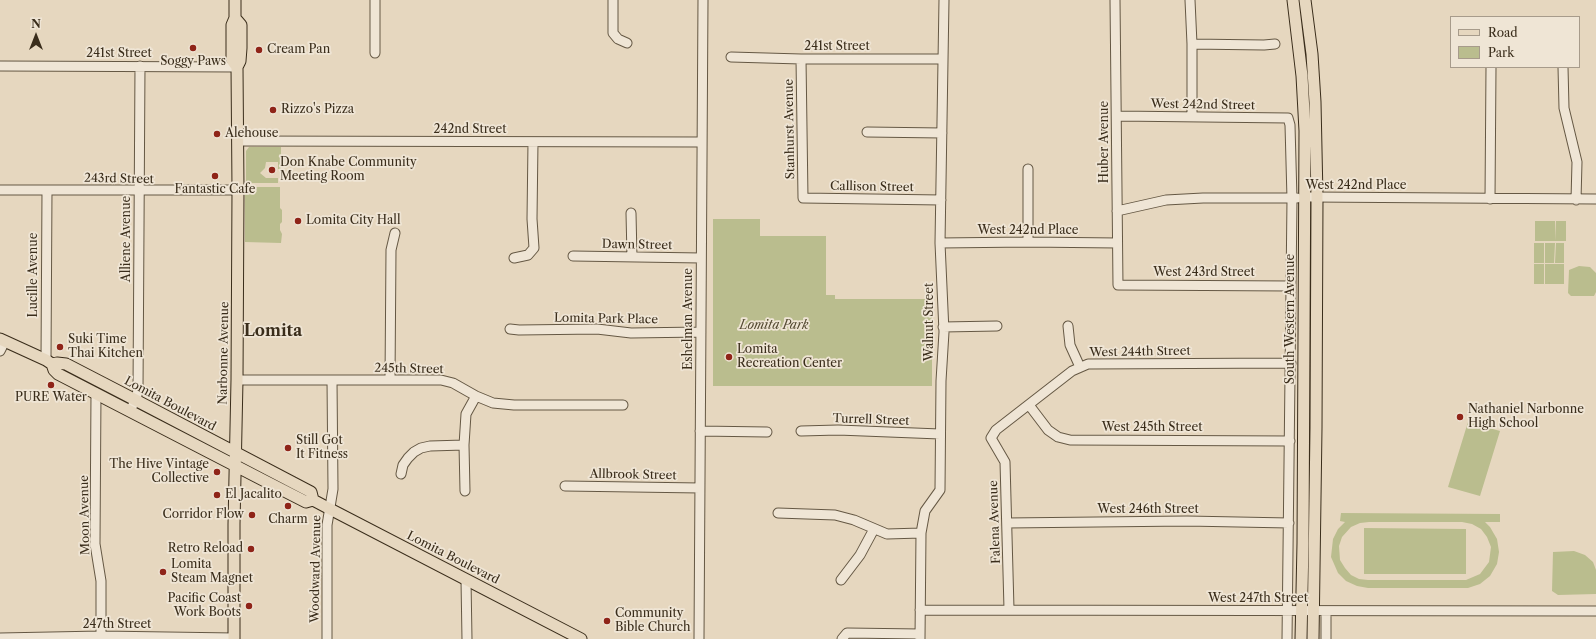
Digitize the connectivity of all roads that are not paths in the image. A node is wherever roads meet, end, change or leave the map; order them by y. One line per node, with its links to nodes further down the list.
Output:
1 (235, 0): 19 (main road, Narbonne Avenue)
2 (376, 0): 13 (street)
3 (613, 0): 10 (street)
4 (703, 0): 29 (street, Eshelman Avenue)
5 (944, 0): 15 (street, Walnut Street)
6 (1115, 0): 22 (street, Huber Avenue)
7 (1190, 0): 11 (street)
8 (1293, 0): 35 (main road, South Western Avenue)
9 (1305, 0): 36 (main road)
10 (627, 43)
11 (1192, 44): 12 (street); 23 (street)
12 (1275, 44)
13 (376, 53)
14 (731, 57): 16 (street, 241st Street)
15 (943, 58): 16 (street, 241st Street); 26 (street, Walnut Street)
16 (802, 59): 37 (street, Stanhurst Avenue)
17 (0, 66): 18 (street, 241st Street)
18 (140, 66): 19 (street, 241st Street); 34 (street, Alliene Avenue)
19 (237, 67): 27 (main road, Narbonne Avenue)
20 (1491, 68): 39 (street)
21 (1563, 68): 42 (street)
22 (1117, 116): 23 (street, West 242nd Street); 43 (street, Huber Avenue)
23 (1192, 116): 24 (street, West 242nd Street)
24 (1288, 118): 38 (street, South Western Avenue)
25 (867, 132): 26 (street)
26 (942, 133): 41 (street, Walnut Street)
27 (238, 141): 28 (street, 242nd Street); 33 (main road, Narbonne Avenue)
28 (533, 142): 29 (street, 242nd Street); 51 (street)
29 (702, 142): 52 (street, Eshelman Avenue)
30 (1028, 169): 46 (street)
31 (0, 190): 32 (street, 243rd Street)
32 (47, 190): 34 (street, 243rd Street); 61 (street, Lucille Avenue)
33 (238, 190): 34 (street, 243rd Street); 64 (main road, Narbonne Avenue)
34 (139, 191): 69 (street, Alliene Avenue)
35 (1305, 197): 36 (street, West 242nd Place); 38 (street, West 242nd Place); 98 (main road, South Western Avenue)
36 (1318, 197): 39 (street, West 242nd Place); 99 (main road)
37 (803, 198): 41 (street, Callison Street)
38 (1292, 199): 43 (street, West 242nd Place); 54 (street, South Western Avenue)
39 (1490, 199): 42 (street, West 242nd Place)
40 (1596, 199): 42 (street, West 242nd Place)
41 (941, 200): 47 (street, Walnut Street)
42 (1576, 200)
43 (1117, 211): 48 (street, Huber Avenue)
44 (631, 213): 50 (street)
45 (395, 233): 66 (street)
46 (1028, 242): 47 (street, West 242nd Place); 48 (street, West 242nd Place)
47 (940, 244): 57 (street, Walnut Street)
48 (1117, 244): 53 (street, Huber Avenue)
49 (573, 256): 50 (street, Dawn Street)
50 (632, 257): 52 (street, Dawn Street)
51 (514, 258)
52 (701, 258): 59 (street, Eshelman Avenue)
53 (1118, 285): 54 (street, West 243rd Street)
54 (1291, 286): 62 (street, South Western Avenue)
55 (997, 326): 57 (street)
56 (1068, 326): 63 (street)
57 (944, 327): 76 (street, Walnut Street)
58 (510, 329): 59 (street, Lomita Park Place)
59 (701, 332): 73 (street, Eshelman Avenue)
60 (2, 344): 61 (main road, Lomita Boulevard)
61 (49, 362): 67 (main road, Lomita Boulevard); 69 (main road, Lomita Boulevard)
62 (1291, 363): 63 (street, West 244th Street); 78 (street, South Western Avenue)
63 (1080, 367): 71 (street, West 244th Street)
64 (237, 380): 65 (street, 245th Street); 80 (main road, Narbonne Avenue)
65 (332, 380): 66 (street, 245th Street); 87 (street, Woodward Avenue)
66 (390, 380): 68 (street, 245th Street)
67 (96, 393): 72 (main road, Lomita Boulevard); 102 (street, Moon Avenue)
68 (476, 396): 70 (street, 245th Street); 79 (street)
69 (136, 400): 72 (street, Alliene Avenue); 80 (main road, Lomita Boulevard)
70 (623, 405)
71 (1029, 405): 77 (street, West 244th Street); 78 (street, West 245th Street)
72 (130, 410): 81 (main road, Lomita Boulevard)
73 (700, 431): 74 (street); 84 (street, Eshelman Avenue)
74 (767, 432)
75 (801, 432): 76 (street, Turrell Street)
76 (940, 434): 92 (street, Walnut Street)
77 (991, 438): 89 (street, Falena Avenue)
78 (1290, 441): 90 (street, South Western Avenue)
79 (464, 445): 82 (street); 85 (street)
80 (235, 452): 81 (main road, Narbonne Avenue); 86 (main road, Lomita Boulevard)
81 (235, 466): 86 (main road, Lomita Boulevard); 106 (main road, Narbonne Avenue)
82 (401, 474)
83 (565, 486): 84 (street, Allbrook Street)
84 (700, 488): 110 (street, Eshelman Avenue)
85 (466, 491)
86 (313, 500): 87 (main road, Lomita Boulevard)
87 (330, 509): 93 (main road, Lomita Boulevard); 107 (street, Woodward Avenue)
88 (778, 513): 91 (street)
89 (1007, 522): 90 (street, West 246th Street); 95 (street, Falena Avenue)
90 (1289, 522): 97 (street, South Western Avenue)
91 (874, 529): 92 (street); 94 (street)
92 (921, 533): 96 (street, Walnut Street)
93 (466, 580): 108 (street); 109 (main road, Lomita Boulevard)
94 (841, 580)
95 (1010, 609): 96 (street, West 247th Street); 97 (street, West 247th Street)
96 (920, 610): 104 (street, Walnut Street)
97 (1287, 611): 98 (street, West 247th Street); 111 (street, South Western Avenue)
98 (1301, 611): 99 (street, West 247th Street); 112 (main road, South Western Avenue)
99 (1313, 611): 100 (street, West 247th Street); 113 (main road)
100 (1326, 611): 101 (street, West 247th Street); 114 (street)
101 (1596, 611)
102 (101, 636): 105 (street, 247th Street); 106 (street, 247th Street)
103 (845, 636): 104 (street)
104 (920, 637)
105 (0, 638)
106 (234, 638)
107 (327, 639)
108 (467, 639)
109 (581, 639)
110 (699, 639)
111 (1287, 639)
112 (1300, 639)
113 (1313, 639)
114 (1326, 639)

